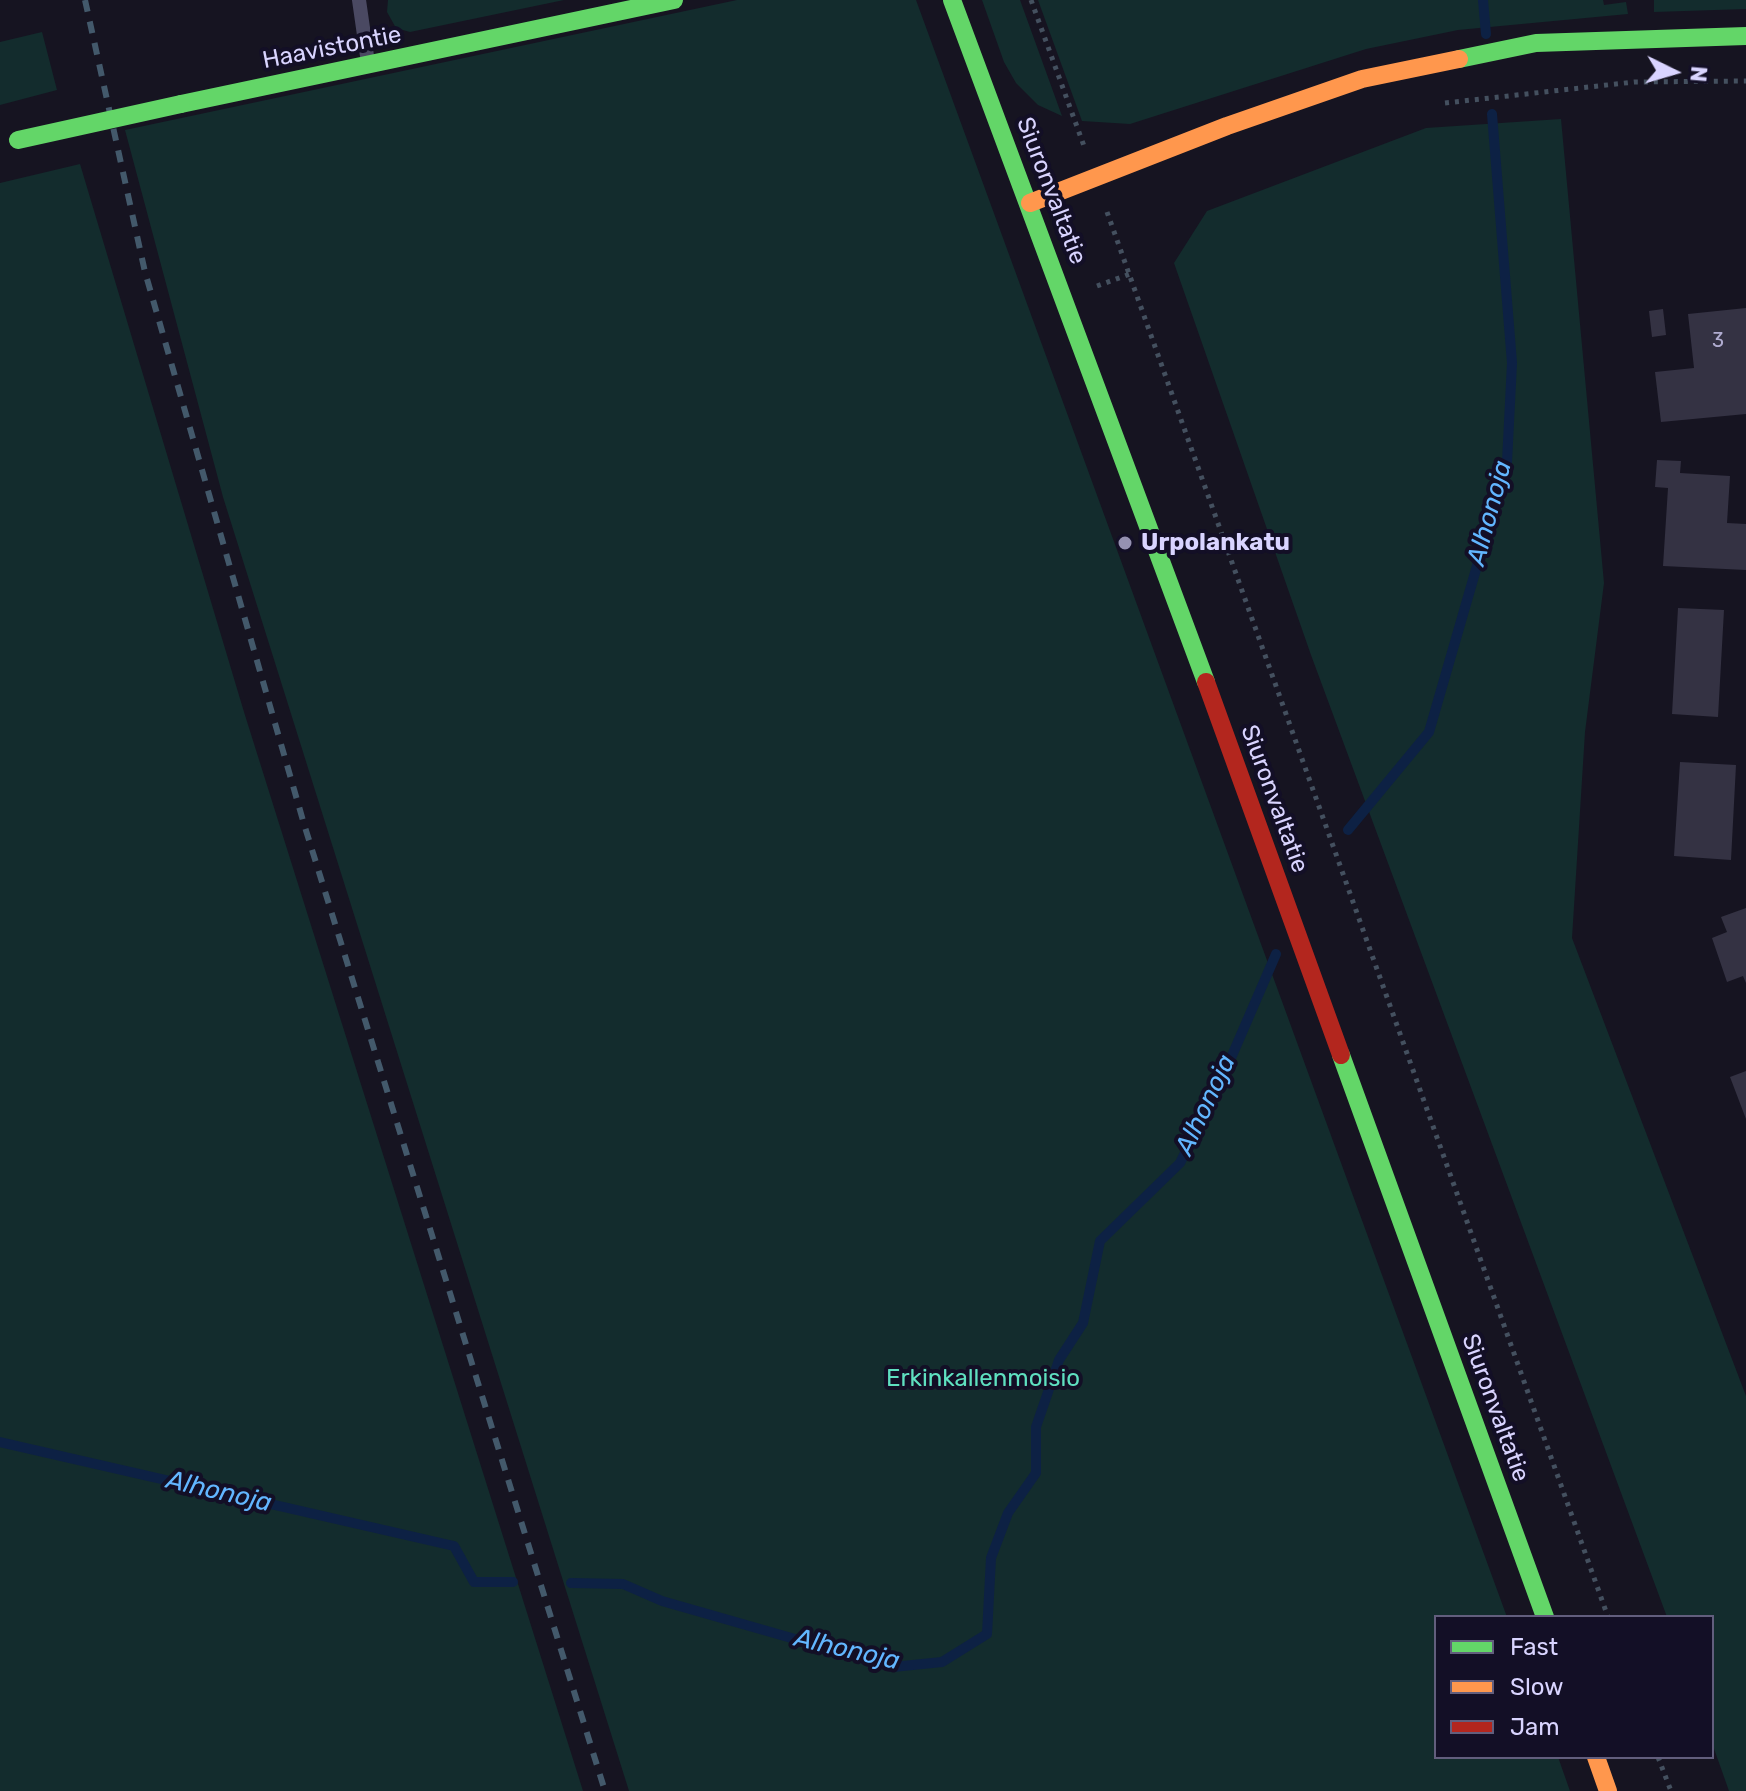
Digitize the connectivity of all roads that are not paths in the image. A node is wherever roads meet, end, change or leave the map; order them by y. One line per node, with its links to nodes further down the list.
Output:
1 (359, 0): 5 (lane)
2 (674, 0): 5 (main road, Haavistontie)
3 (952, 0): 7 (main road, Siuronvaltatie)
4 (1746, 36): 7 (main road)
5 (368, 66): 6 (main road, Haavistontie, bridge)
6 (9, 143)
7 (1030, 203): 8 (main road, Siuronvaltatie)
8 (1544, 1615)
9 (1597, 1759): 10 (main road)
10 (1608, 1791)

